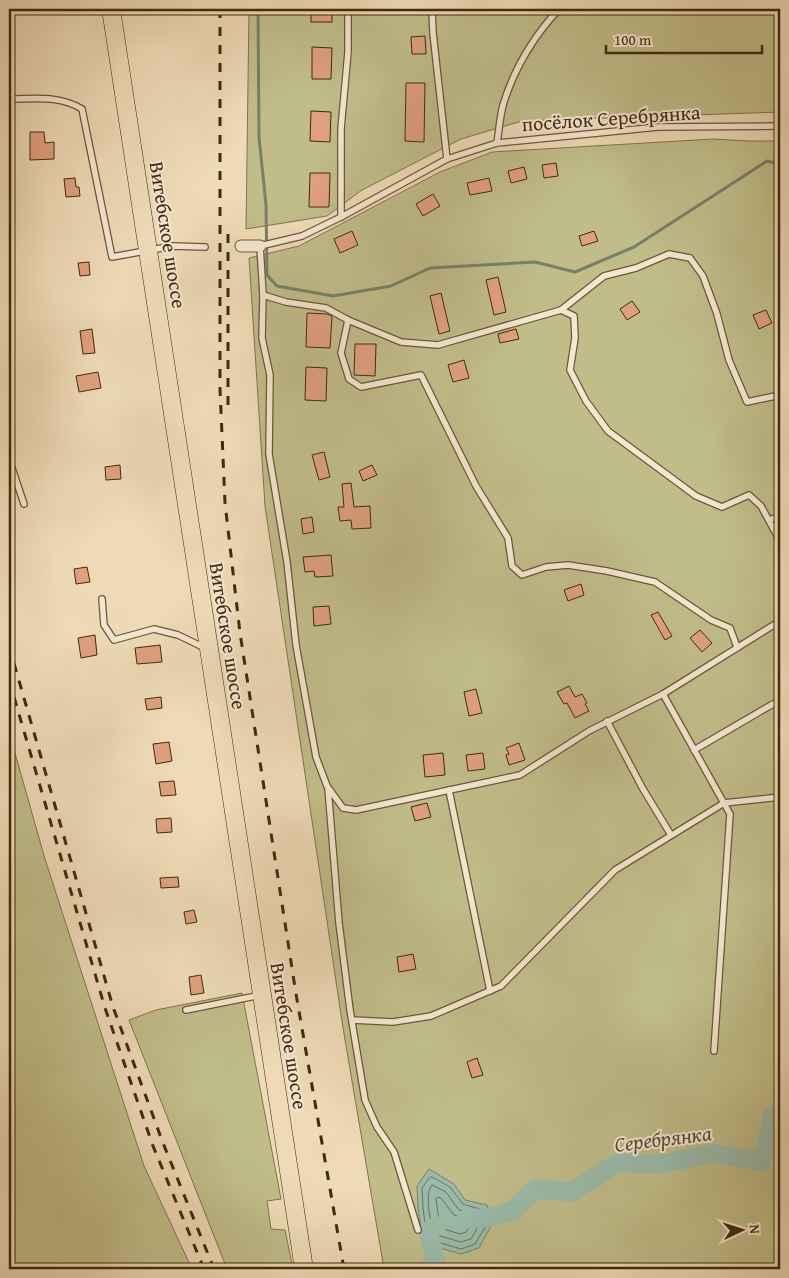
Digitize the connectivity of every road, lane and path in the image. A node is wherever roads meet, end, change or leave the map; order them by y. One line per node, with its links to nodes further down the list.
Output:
1 (111, 9): 13 (main road, Витебское шоссе)
2 (348, 9): 9 (lane)
3 (432, 9): 8 (lane)
4 (559, 9): 7 (lane)
5 (9, 99): 13 (lane)
6 (780, 126): 7 (lane, посёлок Серебрянка)
7 (497, 143): 8 (lane, посёлок Серебрянка)
8 (447, 159): 9 (lane, посёлок Серебрянка)
9 (341, 217): 11 (lane, посёлок Серебрянка)
10 (241, 246): 11 (street)
11 (260, 246): 14 (lane)
12 (205, 247): 13 (lane)
13 (149, 250): 26 (main road, Витебское шоссе)
14 (262, 295): 16 (lane); 31 (lane)
15 (561, 310): 16 (lane); 17 (lane); 21 (lane)
16 (348, 320): 25 (lane)
17 (780, 396)
18 (9, 459): 19 (lane)
19 (24, 504)
20 (780, 516): 21 (lane)
21 (769, 520): 22 (lane)
22 (780, 540)
23 (102, 599): 26 (lane)
24 (780, 621): 25 (lane)
25 (737, 647): 27 (lane)
26 (208, 650): 37 (main road, Витебское шоссе)
27 (663, 694): 29 (lane); 30 (lane)
28 (780, 703): 30 (lane)
29 (607, 721): 32 (lane); 35 (lane)
30 (694, 750): 34 (lane)
31 (328, 786): 32 (lane); 39 (lane)
32 (449, 790): 36 (lane)
33 (780, 798): 34 (lane)
34 (724, 803): 35 (lane); 40 (lane)
35 (671, 835): 36 (lane)
36 (490, 991): 39 (lane)
37 (261, 996): 38 (lane); 42 (main road, Витебское шоссе)
38 (186, 1010)
39 (352, 1020): 41 (lane)
40 (714, 1051)
41 (418, 1230)
42 (304, 1269)

